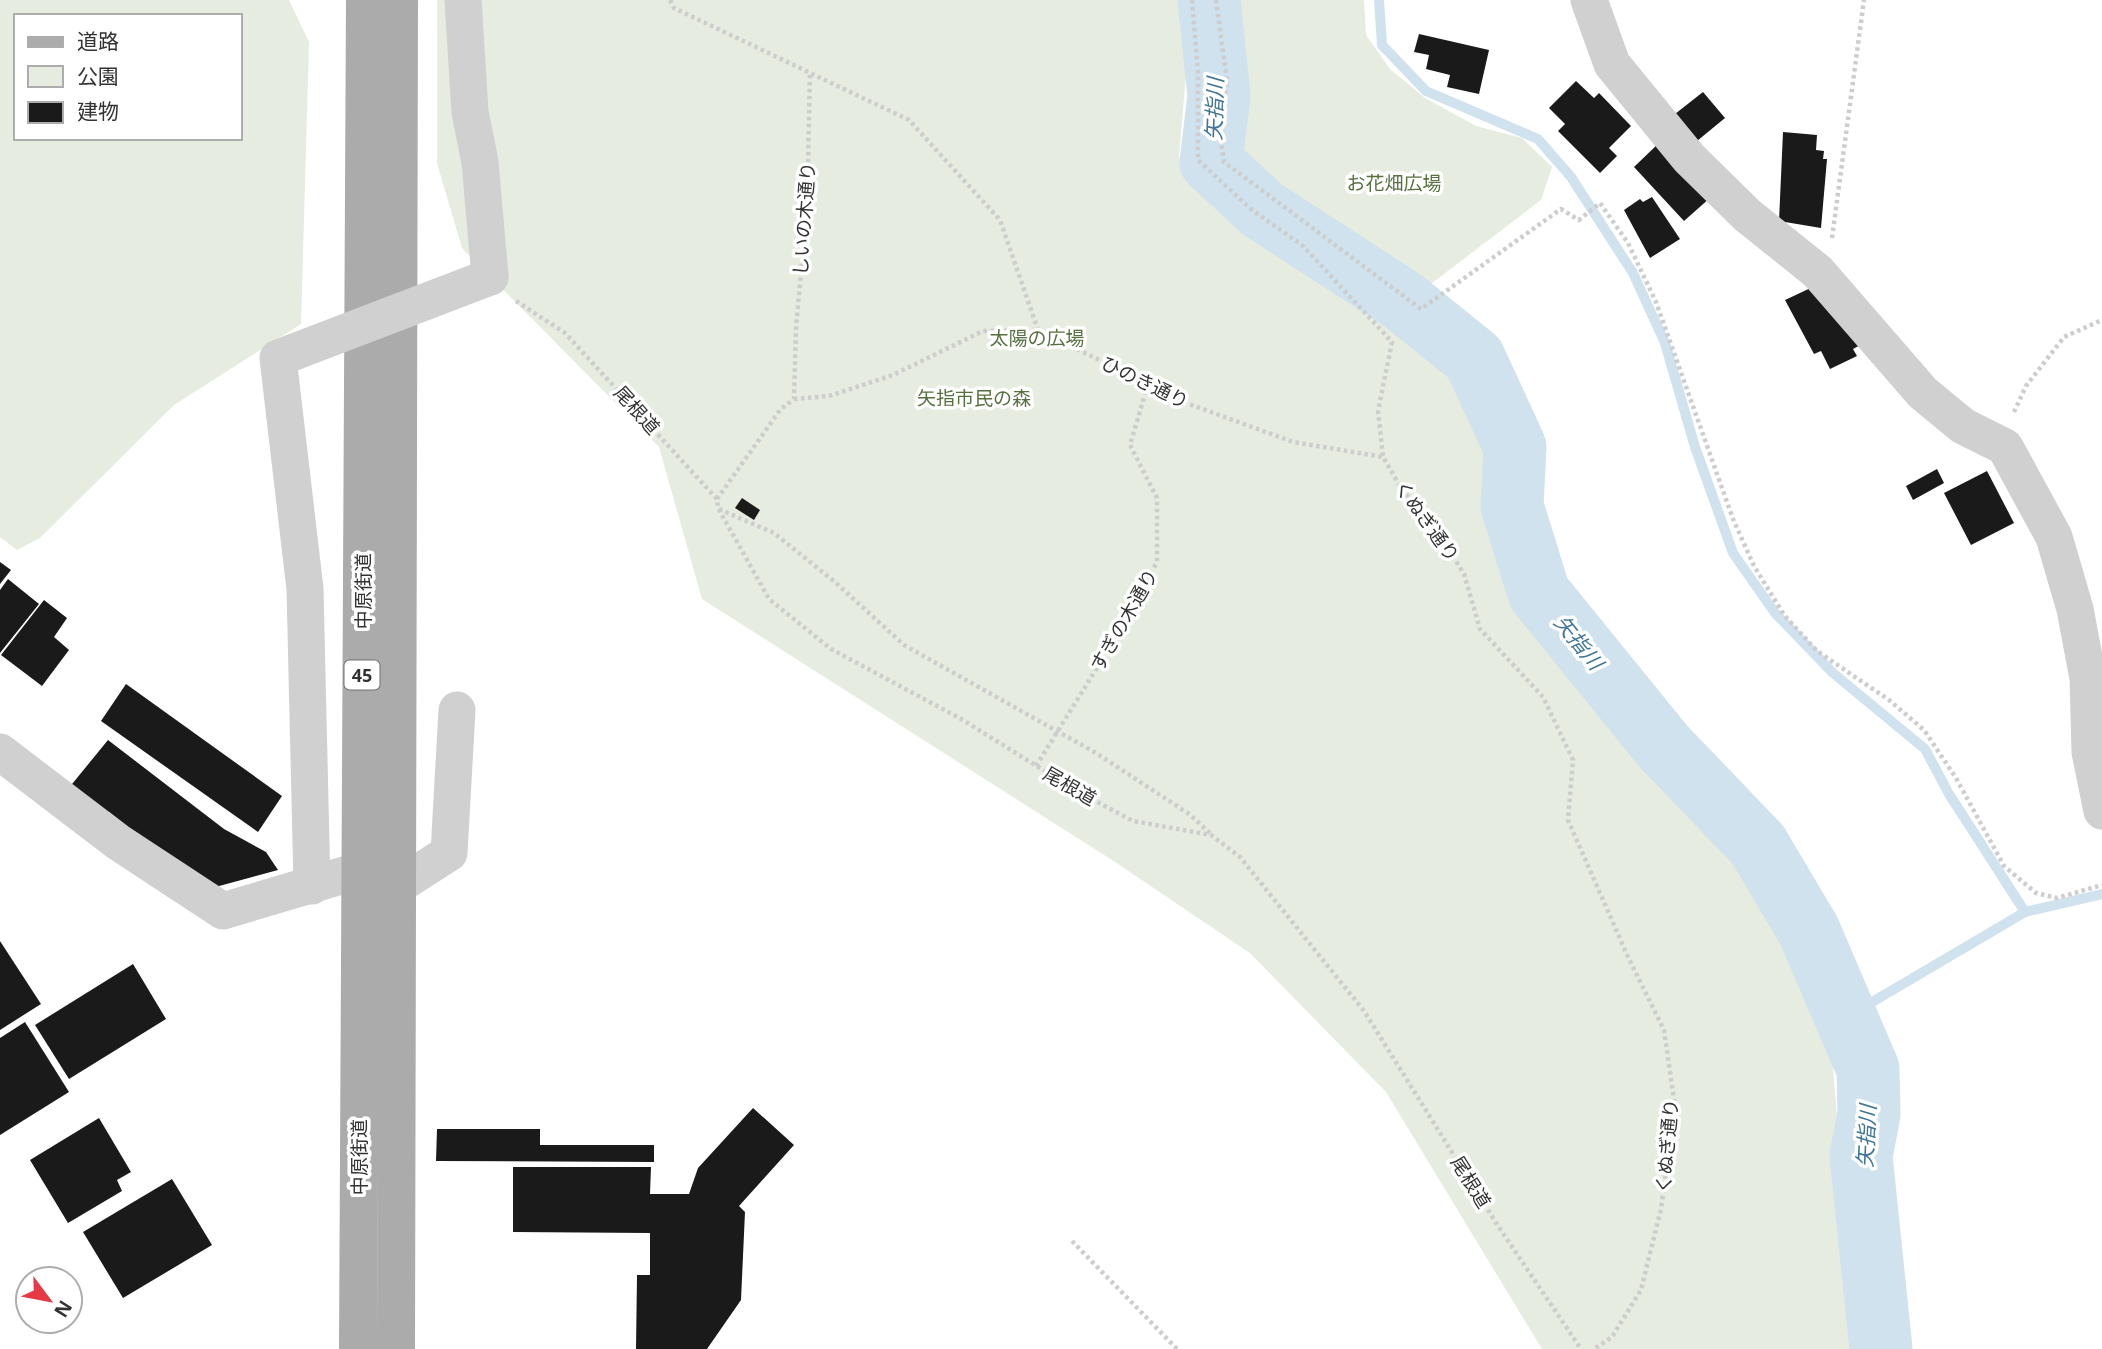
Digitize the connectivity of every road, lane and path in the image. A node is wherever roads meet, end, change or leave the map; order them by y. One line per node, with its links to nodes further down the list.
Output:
1 (365, 0): 26 (main road, 中原街道 / 45)
2 (399, 0): 29 (main road, 中原街道 / 45)
3 (463, 0): 11 (street)
4 (670, 0): 9 (path)
5 (1192, 0): 17 (path, くぬぎ通り)
6 (1216, 0): 27 (path)
7 (1589, 0): 10 (street)
8 (1864, 0): 10 (path)
9 (810, 72): 13 (path); 15 (path, しいの木通り)
10 (1818, 271): 16 (street)
11 (490, 277): 18 (path, 尾根道); 28 (street, bridge)
12 (2102, 320): 16 (path)
13 (1038, 330): 14 (path, ひのき通り); 15 (path, ひのき通り)
14 (1148, 384): 17 (path, ひのき通り); 21 (path, すぎの木通り)
15 (794, 398): 18 (path)
16 (2005, 447): 24 (street)
17 (1383, 457): 35 (path, くぬぎ通り)
18 (717, 499): 19 (path, 尾根道)
19 (719, 508): 21 (path); 23 (path, 尾根道)
20 (457, 710): 29 (street)
21 (1057, 732): 23 (path, すぎの木通り); 25 (path)
22 (0, 752): 28 (street)
23 (1036, 766): 25 (path, 尾根道)
24 (2102, 811)
25 (1211, 835): 34 (path, 尾根道)
26 (361, 870): 28 (street); 31 (main road, 中原街道 / 45)
27 (2102, 885)
28 (312, 886)
29 (396, 887): 32 (main road, 中原街道 / 45)
30 (1072, 1241): 33 (path)
31 (358, 1349)
32 (396, 1349)
33 (1177, 1349)
34 (1581, 1349)
35 (1594, 1349)

